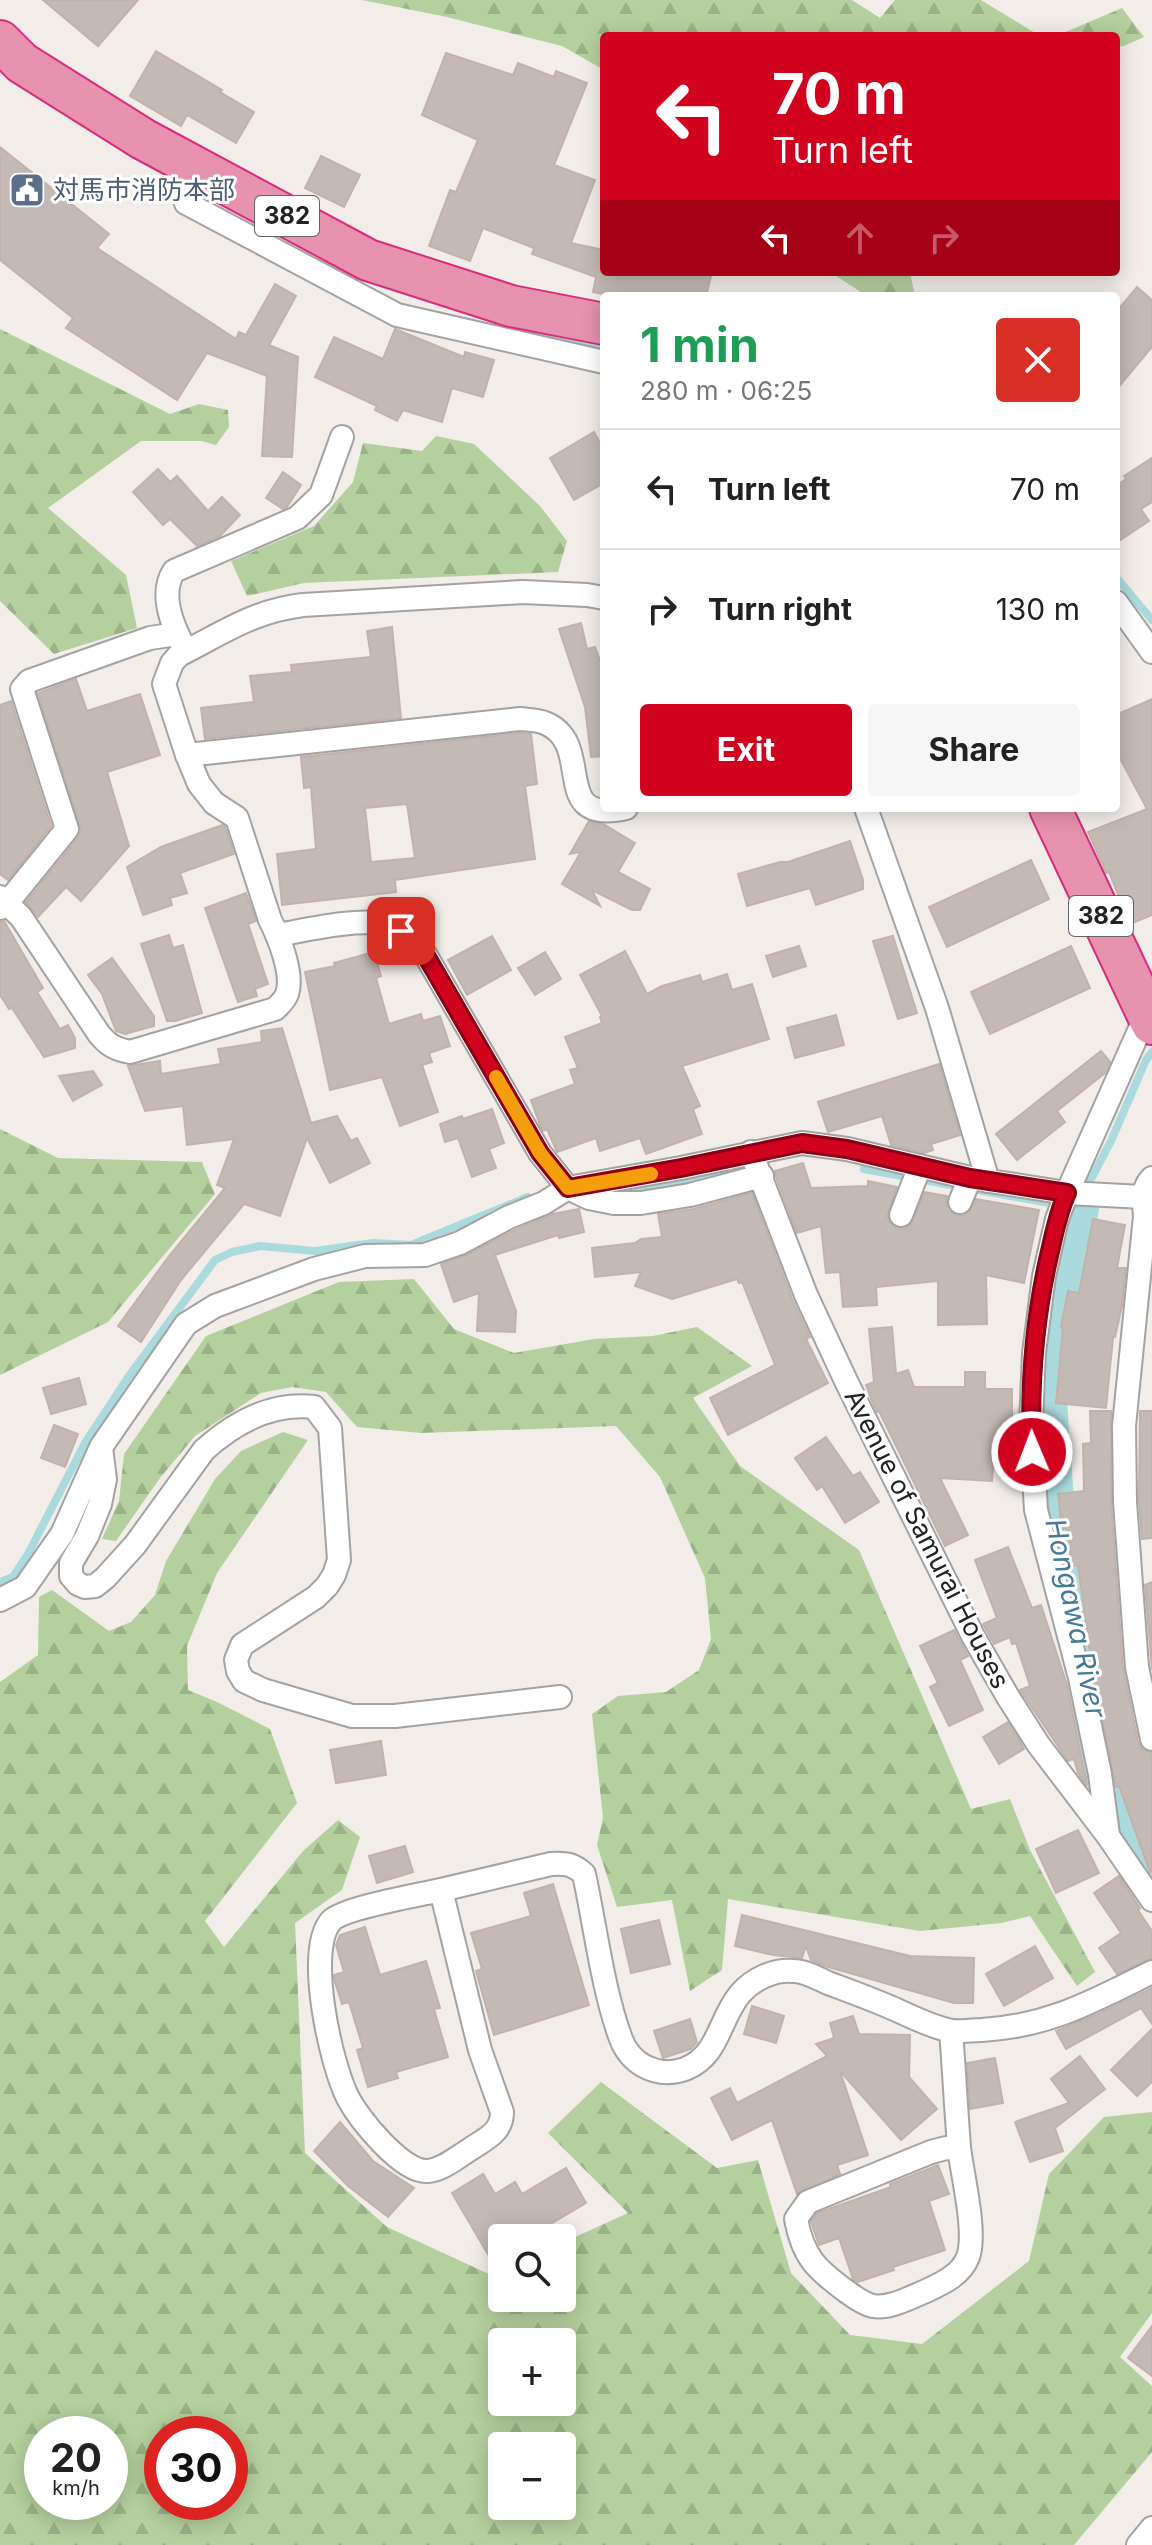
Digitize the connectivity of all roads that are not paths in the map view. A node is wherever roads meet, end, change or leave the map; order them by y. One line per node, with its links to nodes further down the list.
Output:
1 (0, 41): 2 (highway, 382)
2 (174, 155): 3 (highway, 382); 4 (street)
3 (600, 323)
4 (600, 361)
5 (342, 437): 8 (street)
6 (600, 597): 8 (street)
7 (1120, 607): 9 (street)
8 (182, 643): 10 (street); 14 (street)
9 (1152, 651)
10 (187, 755): 11 (street); 15 (street)
11 (600, 811)
12 (867, 812): 21 (street)
13 (1052, 812): 16 (highway, 382)
14 (2, 903): 15 (street)
15 (277, 935): 22 (street)
16 (1147, 1002): 24 (street)
17 (751, 1152): 18 (street); 19 (street); 20 (street, Avenue of Samurai Houses)
18 (723, 1173): 20 (street); 22 (street)
19 (916, 1175): 21 (street); 25 (street)
20 (762, 1176): 30 (street, Avenue of Samurai Houses)
21 (971, 1186): 24 (street)
22 (568, 1188): 26 (street)
23 (1148, 1188): 24 (street); 29 (street)
24 (1071, 1200): 30 (street)
25 (901, 1215)
26 (101, 1447): 27 (street); 28 (street)
27 (0, 1600)
28 (560, 1697)
29 (1152, 1739)
30 (1108, 1836): 32 (street, Avenue of Samurai Houses)
31 (441, 1890): 31 (street); 34 (street)
32 (1152, 1900)
33 (1152, 1972): 34 (street)
34 (951, 2031): 35 (street)
35 (959, 2149): 35 (street)
36 (1152, 2528): 37 (street)
37 (1138, 2545)

